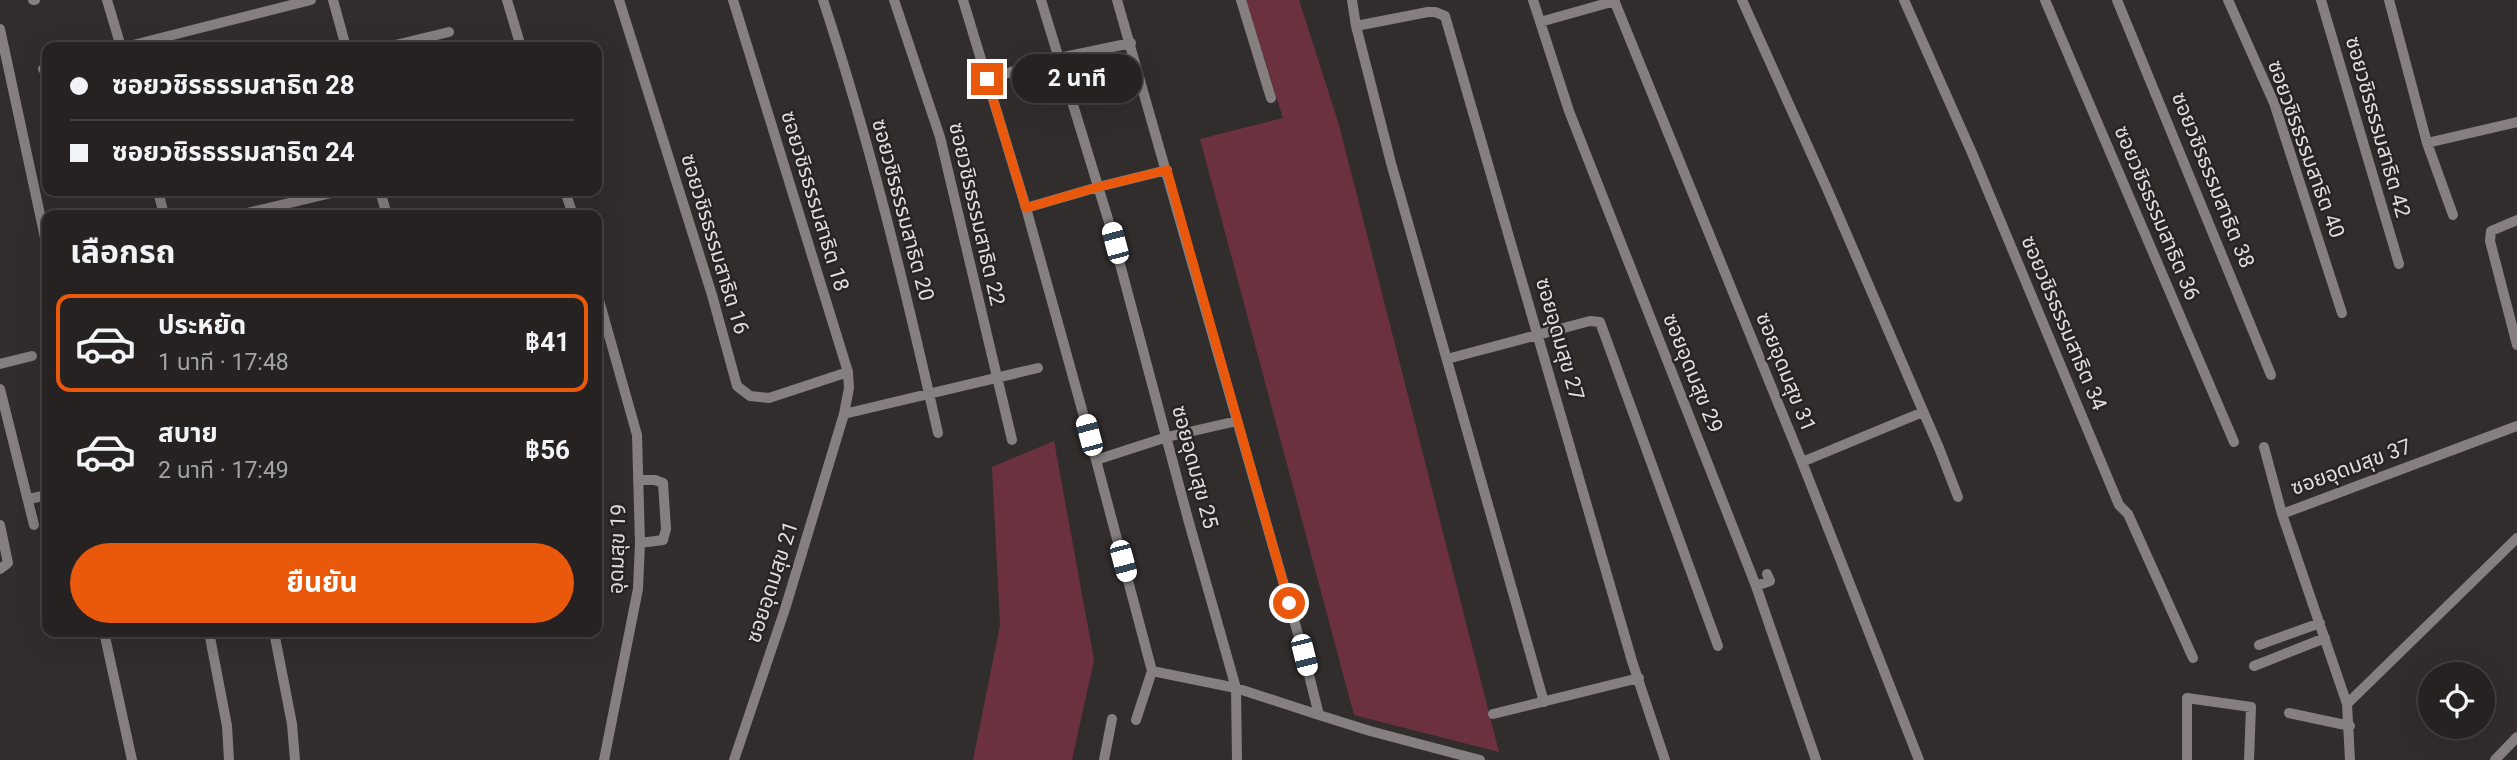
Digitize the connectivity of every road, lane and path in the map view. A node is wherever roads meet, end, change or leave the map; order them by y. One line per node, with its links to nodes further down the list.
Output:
1 (107, 0): 27 (street)
2 (311, 0): 28 (street)
3 (333, 0): 29 (street)
4 (507, 0): 31 (street)
5 (619, 0): 55 (street, ซอยวชิรธรรมสาธิต 16)
6 (733, 0): 55 (street, ซอยวชิรธรรมสาธิต 18)
7 (823, 0): 59 (street, ซอยวชิรธรรมสาธิต 20)
8 (894, 0): 57 (street, ซอยวชิรธรรมสาธิต 22)
9 (963, 0): 34 (street)
10 (1041, 0): 33 (street, ซอยอุดมสุข 25)
11 (1117, 0): 32 (street)
12 (1241, 0): 35 (street)
13 (1352, 0): 24 (street)
14 (1533, 0): 23 (street, ซอยอุดมสุข 29)
15 (1742, 0): 60 (street)
16 (1904, 0): 90 (street, ซอยวชิรธรรมสาธิต 34)
17 (2045, 0): 67 (street, ซอยวชิรธรรมสาธิต 36)
18 (2118, 0): 56 (street, ซอยวชิรธรรมสาธิต 38)
19 (2228, 0): 48 (street, ซอยวชิรธรรมสาธิต 40)
20 (2321, 0): 46 (street, ซอยวชิรธรรมสาธิต 42)
21 (2389, 0): 37 (street)
22 (1614, 1): 23 (street); 70 (street, ซอยอุดมสุข 31)
23 (1540, 22): 82 (street, ซอยอุดมสุข 29)
24 (1356, 26): 49 (street, ซอยอุดมสุข 27); 52 (street)
25 (0, 29): 45 (street)
26 (449, 32): 30 (street)
27 (121, 42)
28 (143, 42)
29 (345, 42)
30 (408, 42)
31 (520, 42)
32 (1131, 43): 33 (street); 38 (street)
33 (1059, 58): 34 (street); 39 (street, ซอยอุดมสุข 25)
34 (987, 79): 41 (street)
35 (1270, 98)
36 (2517, 121): 37 (street)
37 (2427, 143): 43 (street)
38 (1167, 170): 39 (street); 62 (street)
39 (1098, 187): 41 (street); 65 (street, ซอยอุดมสุข 25)
40 (319, 196): 42 (street)
41 (1026, 208): 69 (street)
42 (260, 210)
43 (2453, 215)
44 (2517, 220): 50 (street)
45 (42, 224)
46 (2399, 264)
47 (602, 311): 71 (street, อุดมสุข 19)
48 (2342, 313)
49 (1539, 335): 52 (street); 89 (street); 93 (street, ซอยอุดมสุข 27)
50 (2517, 345)
51 (32, 356): 53 (street)
52 (1447, 359): 95 (street)
53 (0, 364)
54 (1038, 368): 57 (street)
55 (848, 372): 61 (street, ซอยวชิรธรรมสาธิต 18)
56 (2271, 375)
57 (997, 379): 59 (street); 66 (street, ซอยวชิรธรรมสาธิต 22)
58 (0, 389): 74 (street)
59 (929, 392): 61 (street); 64 (street, ซอยวชิรธรรมสาธิต 20)
60 (1923, 412): 70 (street); 73 (street)
61 (844, 414): 108 (street, ซอยอุดมสุข 21)
62 (1237, 421): 65 (street); 99 (street)
63 (2517, 426): 75 (street, ซอยอุดมสุข 37)
64 (938, 433)
65 (1167, 437): 69 (street); 94 (street, ซอยอุดมสุข 25)
66 (1012, 440)
67 (2234, 442)
68 (2264, 447): 75 (street)
69 (1096, 460): 92 (street)
70 (1802, 462): 114 (street, ซอยอุดมสุข 31)
71 (638, 480): 79 (street, อุดมสุข 19); 79 (street)
72 (42, 496): 74 (street)
73 (1958, 497)
74 (29, 499): 77 (street)
75 (2282, 514): 83 (street, ซอยอุดมสุข 37)
76 (0, 524): 80 (street)
77 (34, 525)
78 (2517, 538): 96 (street)
79 (640, 543): 107 (street, อุดมสุข 19)
80 (0, 569)
81 (1768, 574): 82 (street)
82 (1756, 586): 113 (street, ซอยอุดมสุข 29)
83 (2320, 623): 87 (street, ซอยอุดมสุข 37); 88 (street)
84 (105, 637): 104 (street)
85 (210, 637): 105 (street)
86 (275, 637): 106 (street)
87 (2325, 638): 91 (street); 96 (street, ซอยอุดมสุข 37)
88 (2259, 645)
89 (1718, 646)
90 (2193, 658)
91 (2254, 666)
92 (1152, 671): 94 (street); 101 (street)
93 (1639, 678): 95 (street); 112 (street, ซอยอุดมสุข 27)
94 (1236, 688): 99 (street); 110 (street, ซอยอุดมสุข 25)
95 (1544, 702): 98 (street)
96 (2347, 704): 102 (street, ซอยอุดมสุข 37)
97 (2290, 713): 102 (street)
98 (1493, 714)
99 (1319, 715): 111 (street)
100 (1112, 719): 109 (street)
101 (1136, 720)
102 (2350, 726): 117 (street, ซอยอุดมสุข 37)
103 (2517, 737): 118 (street)
104 (132, 760)
105 (229, 760)
106 (295, 760)
107 (604, 760)
108 (734, 760)
109 (1104, 760)
110 (1237, 760)
111 (1480, 760)
112 (1665, 760)
113 (1816, 760)
114 (1919, 760)
115 (2187, 760): 116 (street)
116 (2249, 760)
117 (2350, 760)
118 (2495, 760)

